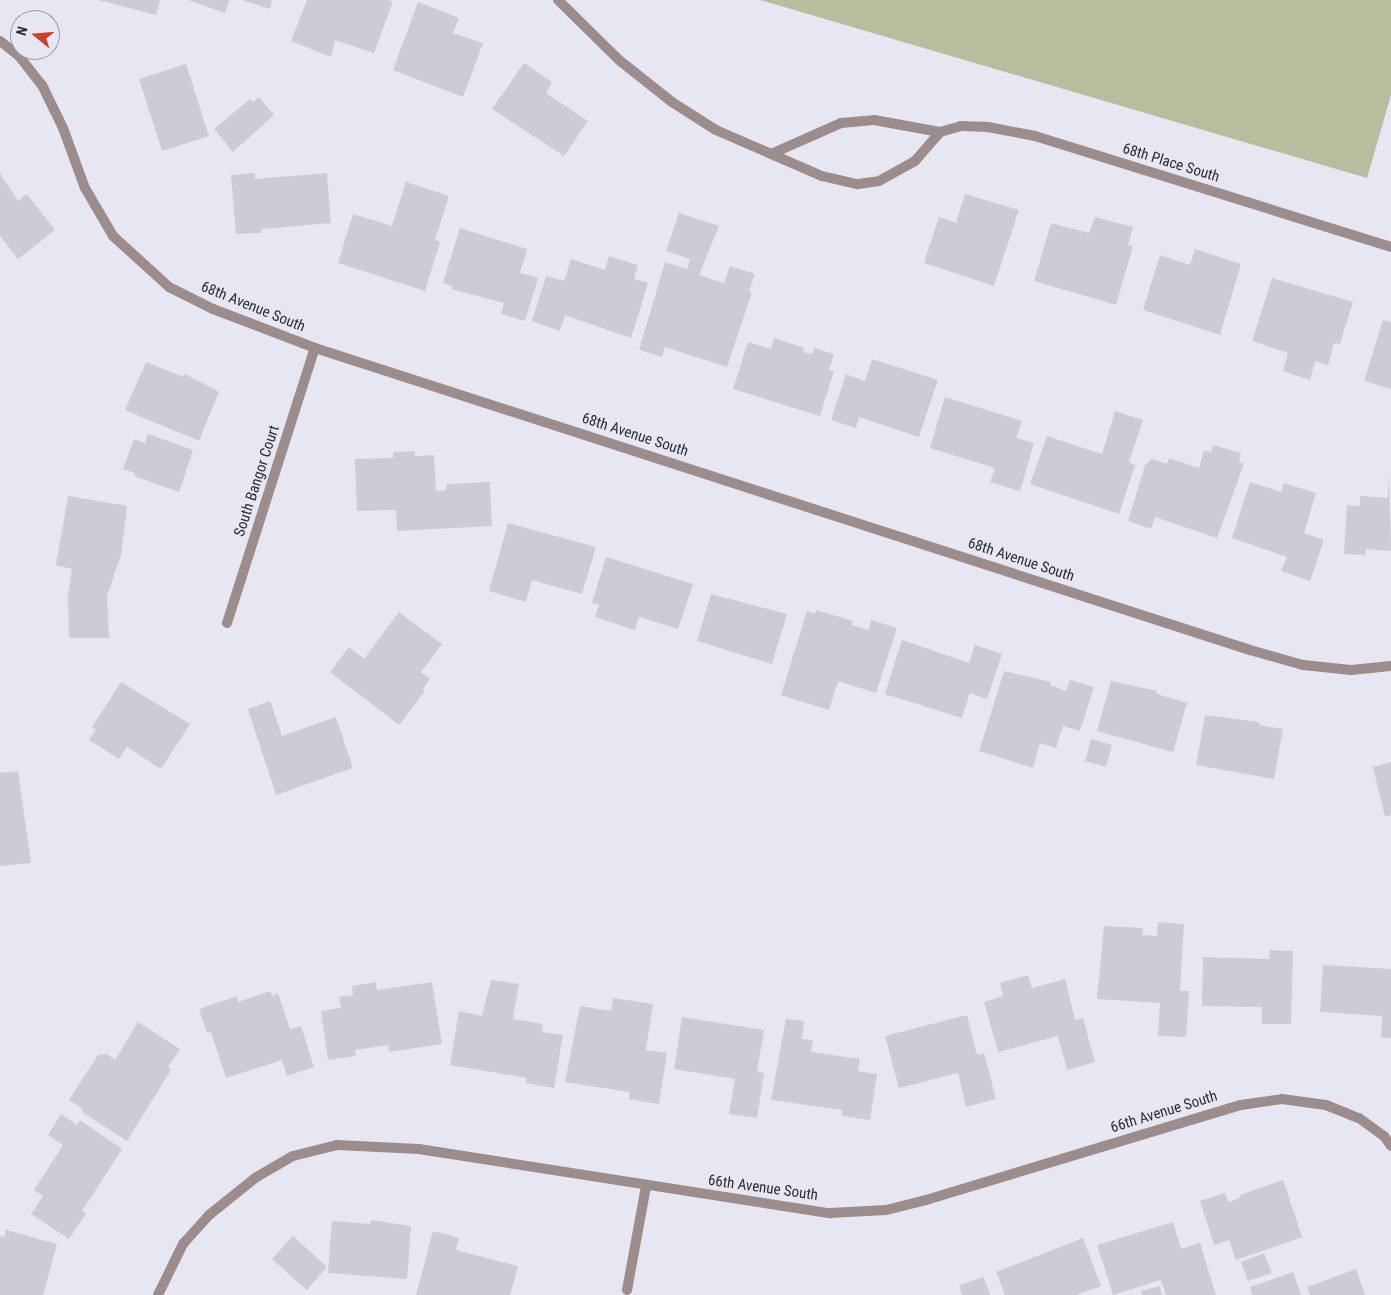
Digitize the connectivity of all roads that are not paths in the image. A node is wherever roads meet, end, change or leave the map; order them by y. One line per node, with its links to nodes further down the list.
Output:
1 (558, 0): 4 (street)
2 (0, 41): 6 (street, 68th Avenue South)
3 (940, 132): 4 (street, 68th Place South); 4 (street); 5 (street, 68th Place South)
4 (771, 154)
5 (1391, 247)
6 (314, 348): 7 (street, South Bangor Court); 8 (street, 68th Avenue South)
7 (227, 623)
8 (1391, 666)
9 (1391, 1146): 10 (street, 66th Avenue South)
10 (646, 1186): 11 (street); 12 (street, 66th Avenue South)
11 (627, 1290)
12 (158, 1295)

